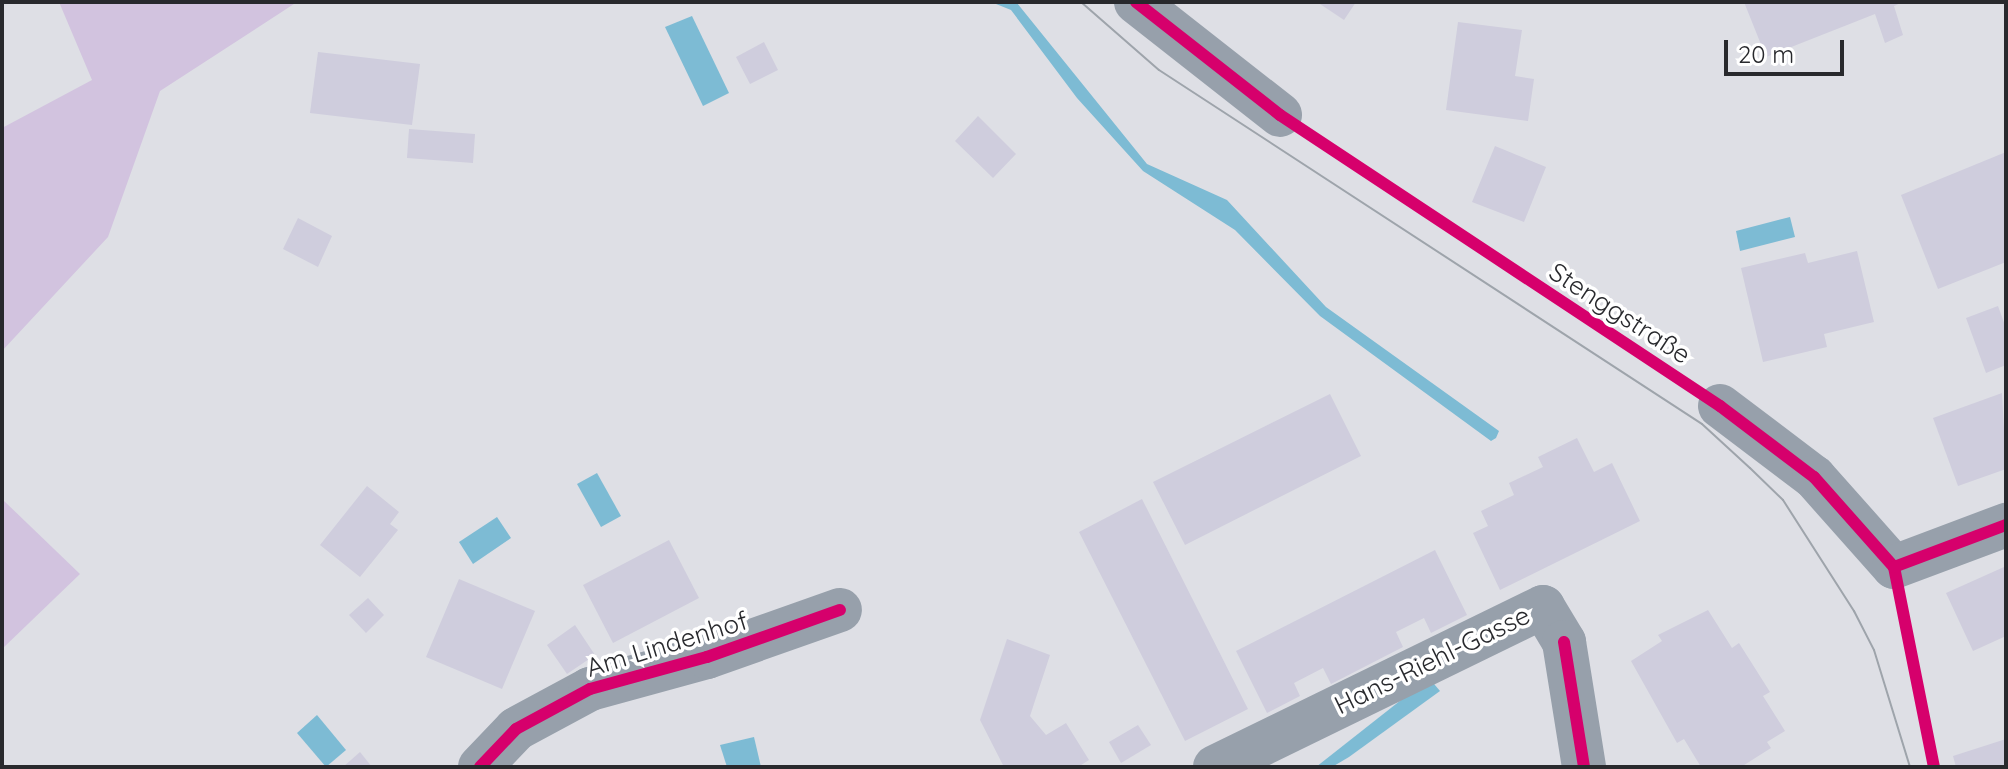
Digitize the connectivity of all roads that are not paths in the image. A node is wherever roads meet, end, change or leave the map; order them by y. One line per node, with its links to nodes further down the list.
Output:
1 (1136, 2): 2 (street)
2 (1280, 115)
3 (1720, 406): 4 (street)
4 (2006, 525)
5 (840, 610): 6 (street, Am Lindenhof)
6 (480, 767)
7 (1215, 767): 8 (street, Hans-Riehl-Gasse)
8 (1584, 767)

